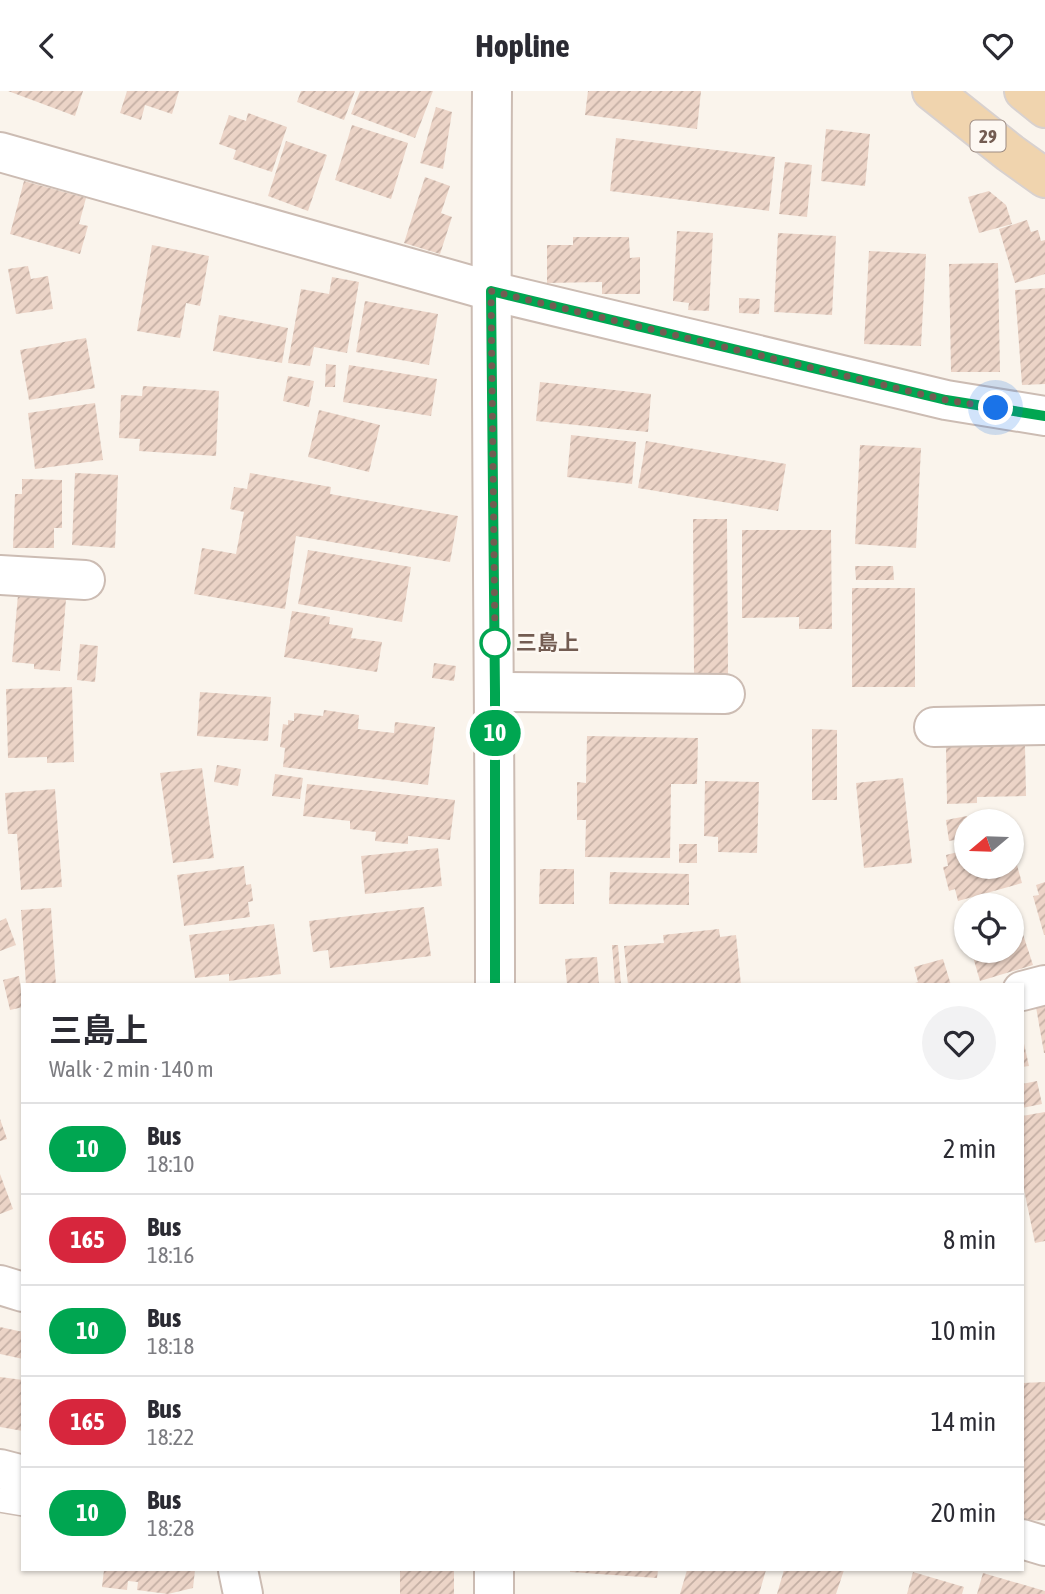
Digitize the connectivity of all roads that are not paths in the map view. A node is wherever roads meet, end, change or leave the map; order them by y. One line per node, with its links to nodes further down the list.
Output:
1 (492, 91): 7 (street)
2 (932, 91): 6 (main road, 29)
3 (1024, 91): 4 (main road)
4 (1045, 108)
5 (0, 152): 7 (street)
6 (1045, 178)
7 (491, 291): 8 (street); 11 (street)
8 (1045, 416)
9 (0, 575): 10 (street)
10 (85, 580)
11 (495, 692): 12 (street); 15 (street)
12 (725, 695)
13 (1045, 725): 14 (street)
14 (934, 727)
15 (495, 983)
16 (1045, 985): 17 (street)
17 (1024, 990)
18 (0, 1285): 19 (street)
19 (21, 1291)
20 (0, 1469): 21 (street)
21 (21, 1474)
22 (0, 1500): 23 (lane)
23 (21, 1504)
24 (1024, 1540): 25 (street)
25 (1045, 1546)
26 (237, 1571): 28 (street)
27 (494, 1571): 29 (street)
28 (243, 1594)
29 (494, 1594)

